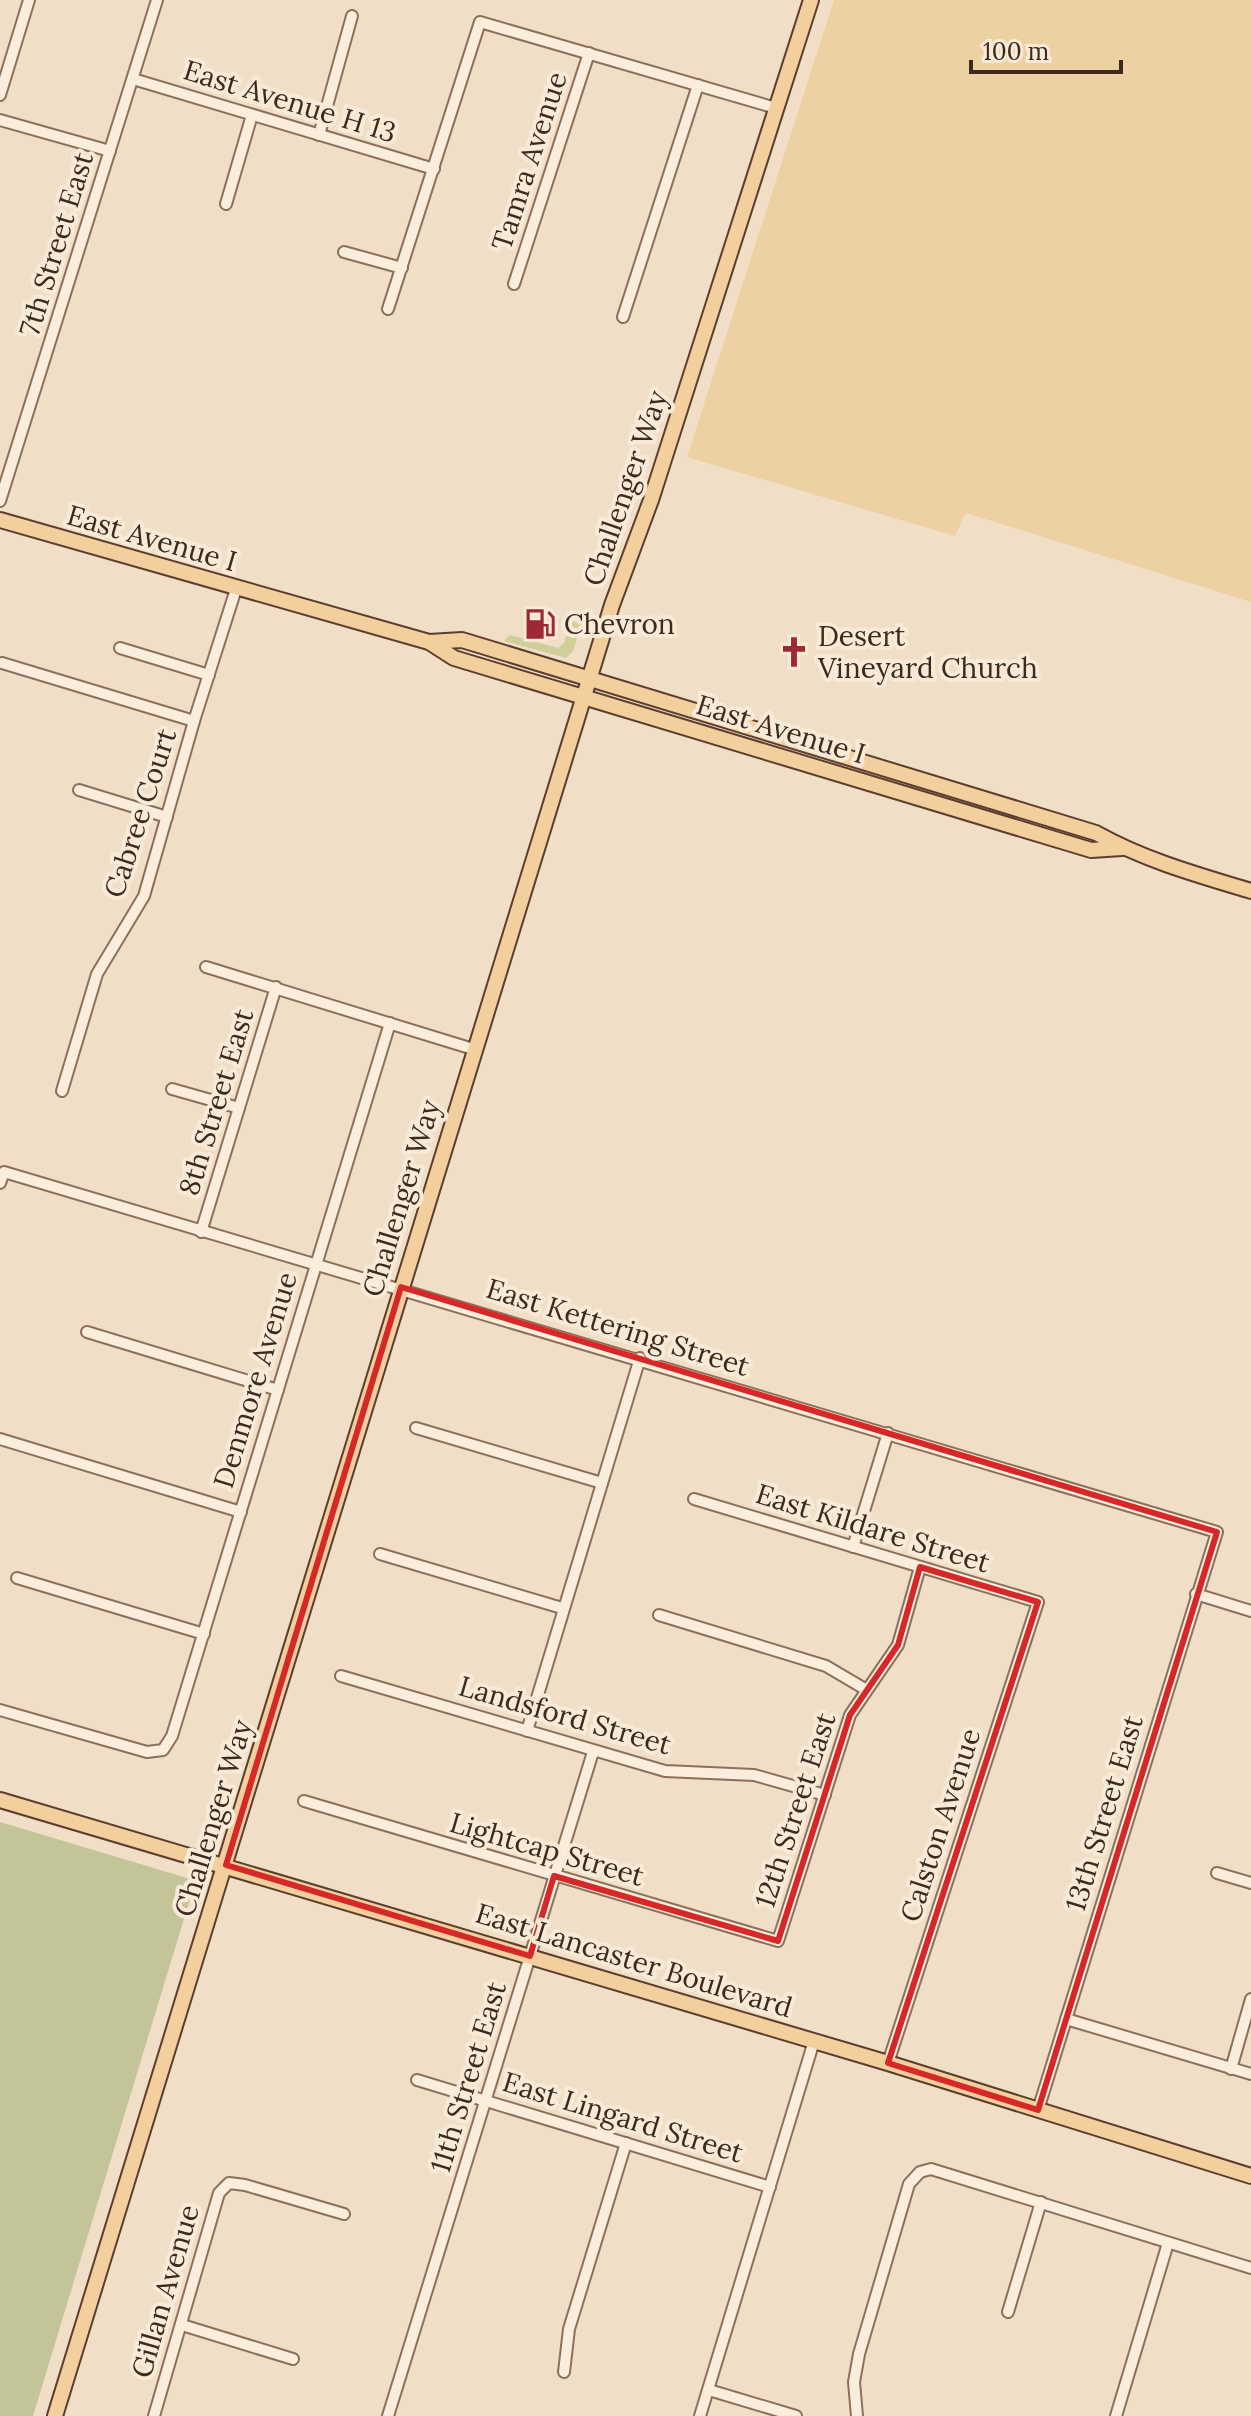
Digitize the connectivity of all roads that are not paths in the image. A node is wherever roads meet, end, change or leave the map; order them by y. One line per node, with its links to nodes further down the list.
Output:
1 (29, 0): 8 (street)
2 (157, 0): 6 (street, 7th Street East)
3 (811, 0): 9 (main road, Challenger Way)
4 (352, 16): 12 (street)
5 (589, 53): 7 (street); 14 (street); 18 (street, Tamra Avenue)
6 (133, 79): 10 (street, East Avenue H 13); 13 (street, 7th Street East)
7 (698, 85): 9 (street); 20 (street)
8 (0, 95)
9 (776, 108): 28 (main road, Challenger Way)
10 (252, 115): 12 (street, East Avenue H 13); 15 (street)
11 (0, 120): 13 (street)
12 (319, 135): 14 (street, East Avenue H 13)
13 (110, 151): 21 (street, 7th Street East)
14 (434, 169): 17 (street)
15 (226, 204)
16 (344, 252): 17 (street)
17 (402, 268): 19 (street)
18 (514, 284)
19 (388, 309)
20 (623, 317)
21 (0, 501)
22 (0, 520): 23 (main road, East Avenue I)
23 (236, 589): 24 (main road, East Avenue I); 27 (street, Cabree Court)
24 (429, 642): 28 (main road, East Avenue I); 29 (main road, East Avenue I)
25 (120, 648): 27 (street)
26 (2, 663): 30 (street)
27 (209, 675): 30 (street, Cabree Court)
28 (590, 680): 29 (main road, Challenger Way); 31 (main road, East Avenue I)
29 (586, 697): 33 (main road, East Avenue I); 40 (main road, Challenger Way)
30 (194, 721): 34 (street, Cabree Court)
31 (914, 778): 33 (main road); 35 (main road, East Avenue I)
32 (79, 790): 34 (street)
33 (909, 796): 35 (main road, East Avenue I)
34 (167, 817): 42 (street, Cabree Court)
35 (1122, 848): 36 (main road, East Avenue I)
36 (1251, 891)
37 (206, 967): 38 (street)
38 (276, 987): 39 (street); 43 (street, 8th Street East)
39 (390, 1023): 40 (street); 46 (street, Denmore Avenue)
40 (473, 1049): 47 (main road, Challenger Way)
41 (172, 1089): 43 (street)
42 (62, 1091)
43 (239, 1108): 45 (street, 8th Street East)
44 (2, 1177): 45 (street, East Kettering Street)
45 (201, 1232): 46 (street, East Kettering Street)
46 (315, 1263): 47 (street, East Kettering Street); 50 (street, Denmore Avenue)
47 (401, 1287): 49 (street, East Kettering Street); 76 (main road, Challenger Way)
48 (87, 1332): 50 (street)
49 (640, 1358): 52 (street, East Kettering Street); 54 (street)
50 (278, 1390): 56 (street, Denmore Avenue)
51 (416, 1428): 54 (street)
52 (888, 1433): 57 (street, East Kettering Street); 58 (street)
53 (0, 1439): 56 (street)
54 (602, 1483): 64 (street)
55 (694, 1499): 58 (street, East Kildare Street)
56 (241, 1512): 67 (street, Denmore Avenue)
57 (1217, 1532): 62 (street, 13th Street East)
58 (853, 1547): 60 (street, East Kildare Street)
59 (380, 1554): 64 (street)
60 (920, 1567): 63 (street, East Kildare Street); 69 (street, 12th Street East)
61 (17, 1578): 67 (street)
62 (1196, 1594): 65 (street); 83 (street, 13th Street East)
63 (1038, 1602): 85 (street, Calston Avenue)
64 (562, 1608): 71 (street)
65 (1251, 1611)
66 (659, 1615): 69 (street)
67 (204, 1634): 70 (street, Denmore Avenue)
68 (341, 1676): 71 (street, Landsford Street)
69 (865, 1689): 73 (street, 12th Street East)
70 (0, 1710)
71 (527, 1731): 72 (street, Landsford Street)
72 (593, 1752): 73 (street, Landsford Street); 78 (street, 11th Street East)
73 (825, 1795): 80 (street, 12th Street East)
74 (0, 1800): 76 (main road, East Lancaster Boulevard)
75 (304, 1801): 78 (street, Lightcap Street)
76 (226, 1865): 81 (main road, East Lancaster Boulevard); 103 (main road, Challenger Way)
77 (1217, 1873): 79 (street)
78 (554, 1876): 80 (street, Lightcap Street); 81 (street, 11th Street East)
79 (1251, 1883)
80 (778, 1941)
81 (530, 1956): 84 (main road, East Lancaster Boulevard); 89 (street, 11th Street East)
82 (1251, 1999): 86 (street)
83 (1066, 2019): 86 (street); 90 (street, 13th Street East)
84 (814, 2041): 85 (main road, East Lancaster Boulevard); 93 (street)
85 (888, 2063): 90 (main road, East Lancaster Boulevard)
86 (1231, 2069): 87 (street)
87 (1251, 2074)
88 (417, 2080): 89 (street, East Lingard Street)
89 (486, 2100): 91 (street, East Lingard Street); 105 (street, 11th Street East)
90 (1038, 2110): 92 (main road, East Lancaster Boulevard)
91 (626, 2143): 93 (street, East Lingard Street); 101 (street)
92 (1251, 2176)
93 (770, 2187): 102 (street)
94 (1041, 2202): 96 (street); 98 (street); 108 (street)
95 (344, 2214): 99 (street, Gillan Avenue)
96 (1168, 2243): 97 (street); 109 (street)
97 (1251, 2268)
98 (1008, 2312)
99 (182, 2325): 100 (street); 104 (street, Gillan Avenue)
100 (293, 2359)
101 (564, 2372)
102 (709, 2390): 106 (street); 107 (street)
103 (55, 2416)
104 (154, 2416)
105 (388, 2416)
106 (700, 2416)
107 (796, 2416)
108 (857, 2416)
109 (1116, 2416)

